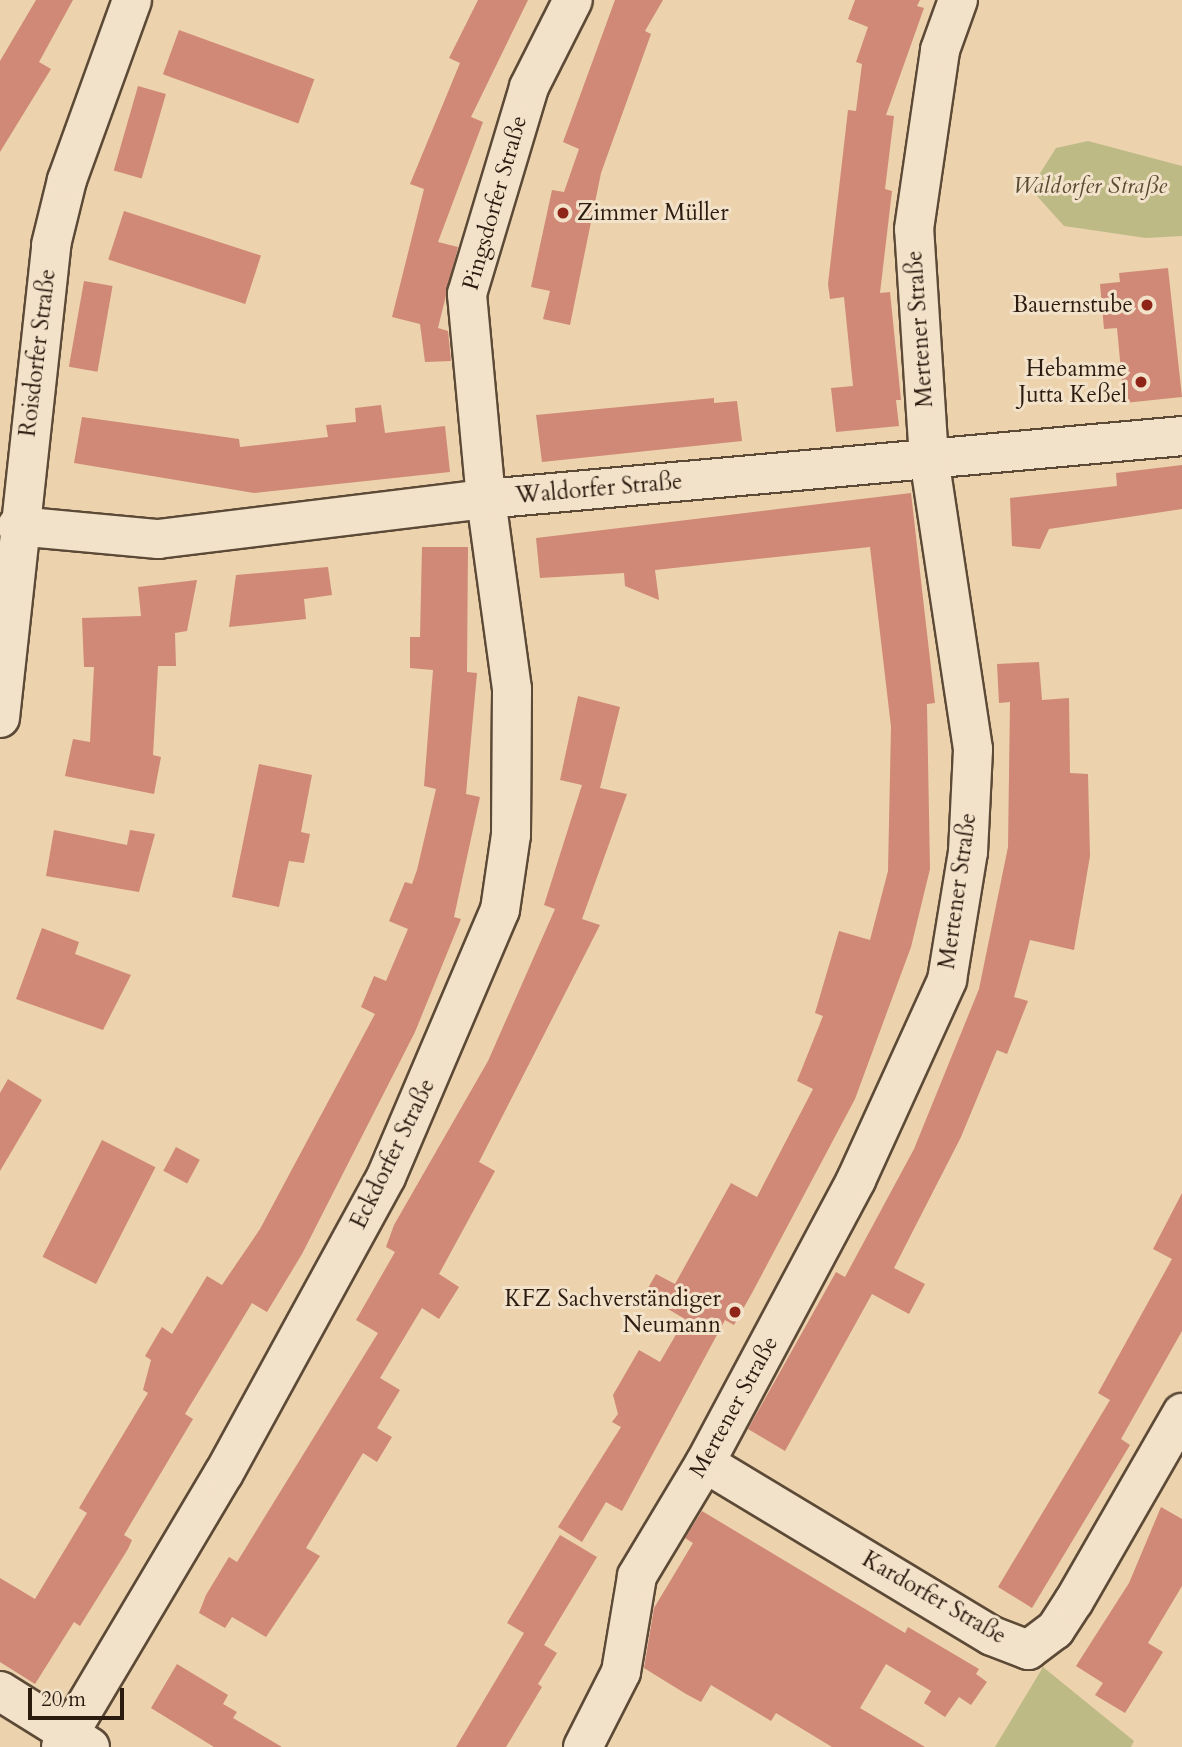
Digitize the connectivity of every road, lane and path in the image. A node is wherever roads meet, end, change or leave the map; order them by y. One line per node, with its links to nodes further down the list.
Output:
1 (132, 0): 7 (street, Roisdorfer Straße)
2 (573, 0): 6 (street, Pingsdorfer Straße)
3 (958, 0): 5 (street, Mertener Straße)
4 (1182, 436): 5 (street, Waldorfer Straße)
5 (929, 459): 6 (street, Waldorfer Straße); 10 (street, Mertener Straße)
6 (486, 499): 7 (street, Waldorfer Straße); 12 (street, Eckdorfer Straße)
7 (17, 526): 8 (street, Roisdorfer Straße)
8 (0, 718)
9 (1182, 1413): 10 (street, Kardorfer Straße)
10 (705, 1462): 13 (street, Mertener Straße)
11 (0, 1691): 12 (street)
12 (74, 1743)
13 (583, 1747)

